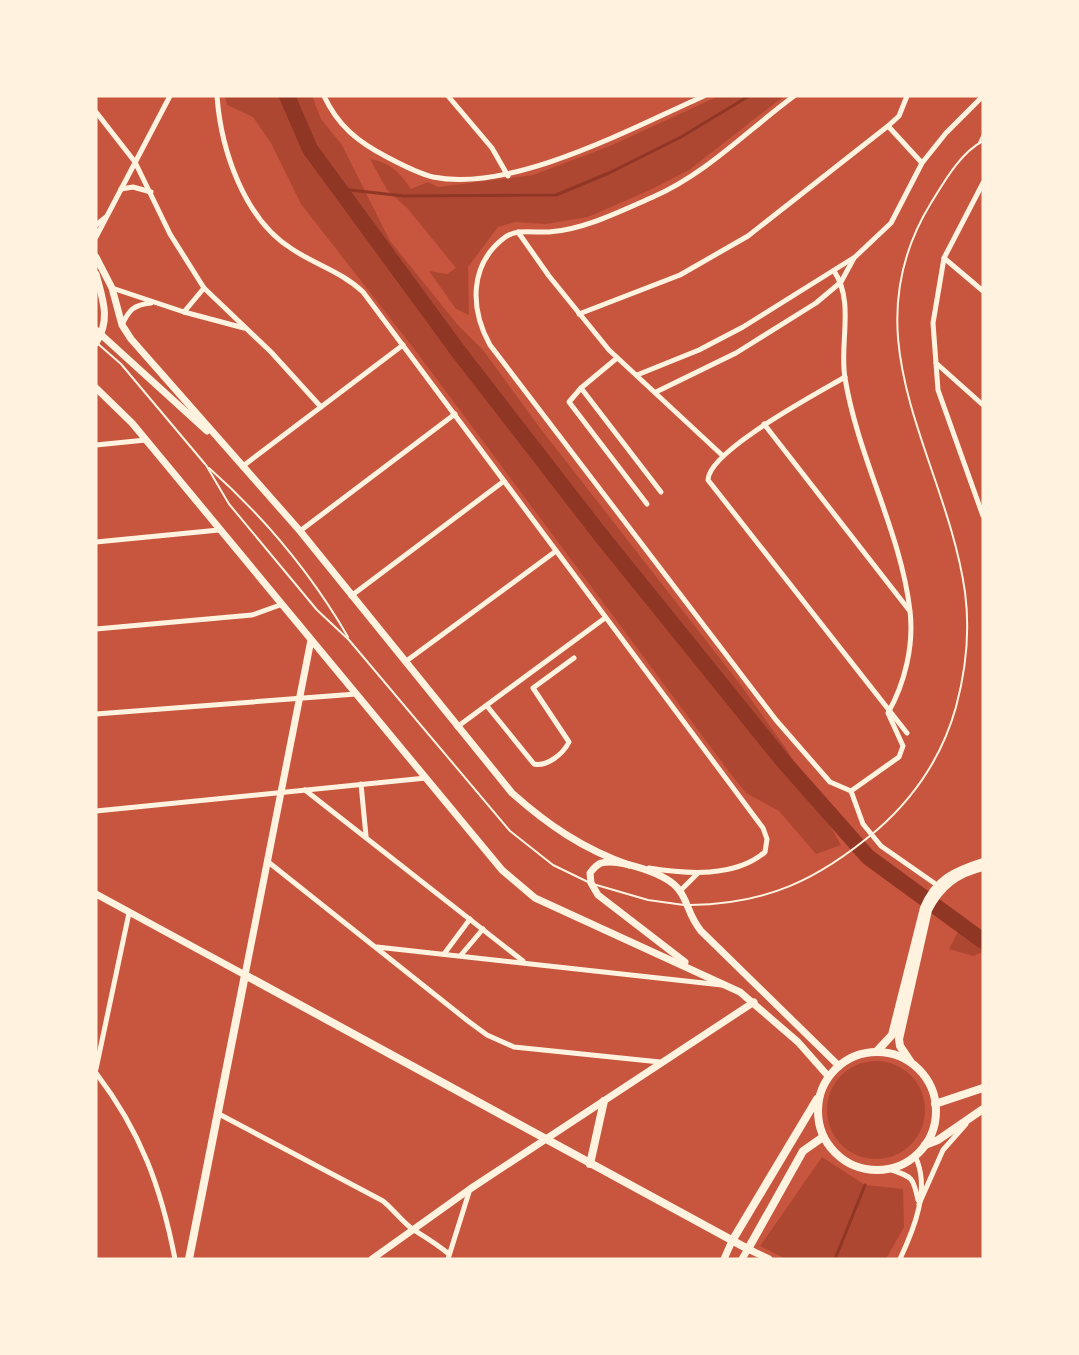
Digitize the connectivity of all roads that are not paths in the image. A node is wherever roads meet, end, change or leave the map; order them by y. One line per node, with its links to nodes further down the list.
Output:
1 (170, 96): 15 (street)
2 (324, 96): 17 (street)
3 (448, 96): 9 (street)
4 (704, 96): 17 (street)
5 (794, 96): 23 (street)
6 (907, 96): 11 (street)
7 (983, 96): 16 (street)
8 (216, 97): 41 (street)
9 (454, 99): 17 (street)
10 (96, 112): 15 (street)
11 (888, 126): 16 (street); 36 (street)
12 (983, 134): 14 (lane)
13 (983, 141): 14 (lane)
14 (979, 143): 100 (lane)
15 (135, 162): 19 (street); 20 (street)
16 (922, 163): 26 (street)
17 (508, 176)
18 (983, 183): 27 (street)
19 (121, 189): 20 (street); 21 (street)
20 (151, 192): 32 (street)
21 (107, 216): 22 (street); 24 (street)
22 (96, 225)
23 (518, 232): 36 (street); 87 (street)
24 (96, 237)
25 (96, 257): 31 (street)
26 (855, 257): 28 (street); 30 (street)
27 (944, 258): 33 (street); 43 (street)
28 (834, 271): 30 (street); 44 (street)
29 (96, 274): 39 (street)
30 (841, 282): 45 (street); 48 (street)
31 (112, 288): 34 (street); 37 (street)
32 (204, 288): 35 (street); 38 (street)
33 (983, 291)
34 (152, 302): 35 (street); 37 (street)
35 (184, 312): 38 (street)
36 (579, 314): 42 (street)
37 (122, 325): 54 (street)
38 (245, 328): 50 (street)
39 (99, 332): 40 (street); 54 (street)
40 (96, 343): 57 (lane)
41 (403, 345): 50 (street); 51 (street)
42 (617, 358): 44 (street); 47 (street)
43 (936, 363): 49 (street); 62 (street)
44 (637, 375): 48 (street)
45 (845, 376): 52 (street); 69 (street)
46 (96, 388): 53 (street)
47 (581, 388): 60 (street); 61 (street)
48 (656, 392): 56 (street)
49 (983, 405)
50 (321, 407): 58 (street)
51 (454, 414): 59 (street); 64 (street)
52 (764, 424): 56 (street); 69 (street)
53 (146, 440): 55 (street); 63 (street)
54 (218, 440): 58 (street)
55 (96, 445)
56 (723, 456): 79 (street)
57 (206, 465): 73 (lane); 73 (lane)
58 (243, 466): 64 (street)
59 (504, 481): 66 (street); 67 (street)
60 (661, 492)
61 (646, 504)
62 (983, 516)
63 (219, 530): 65 (street); 68 (street)
64 (300, 531): 67 (street)
65 (96, 542)
66 (555, 551): 70 (street); 75 (street)
67 (351, 596): 75 (street)
68 (280, 605): 71 (street); 72 (street)
69 (910, 611): 79 (street)
70 (605, 618): 78 (street); 94 (street)
71 (96, 629)
72 (310, 640): 76 (street); 77 (street)
73 (349, 640): 95 (lane)
74 (574, 658): 78 (street)
75 (404, 663): 81 (street)
76 (356, 694): 77 (street); 83 (street)
77 (301, 697): 80 (street); 86 (street)
78 (487, 706): 81 (street)
79 (888, 712): 82 (street); 87 (street)
80 (96, 714)
81 (457, 727): 92 (street)
82 (907, 734)
83 (426, 778): 84 (street); 109 (street)
84 (361, 784): 85 (street); 89 (street)
85 (305, 790): 86 (street); 89 (street)
86 (282, 792): 88 (street); 90 (street)
87 (851, 792): 96 (street)
88 (96, 811)
89 (366, 836): 103 (street)
90 (267, 861): 105 (street); 110 (street)
91 (983, 862): 96 (main road)
92 (629, 865): 94 (street); 95 (street); 97 (street)
93 (983, 867): 99 (main road)
94 (699, 873): 97 (street)
95 (591, 883): 100 (lane); 109 (street)
96 (937, 885): 99 (main road)
97 (680, 891): 100 (street)
98 (96, 894): 102 (street)
99 (933, 894): 101 (main road)
100 (685, 905): 116 (street)
101 (926, 909): 113 (main road); 115 (main road)
102 (129, 913): 110 (street); 117 (street)
103 (470, 919): 104 (street); 106 (street)
104 (483, 929): 107 (street); 108 (street)
105 (375, 947): 106 (street); 114 (street)
106 (444, 954): 107 (street)
107 (461, 955): 108 (street)
108 (525, 962): 111 (street)
109 (692, 968): 111 (street)
110 (245, 975): 124 (main road); 126 (main road)
111 (730, 986): 112 (street)
112 (754, 1002): 114 (street); 118 (street)
113 (877, 1051): 115 (main road); 116 (main road)
114 (660, 1062): 121 (street)
115 (911, 1062): 122 (main road)
116 (839, 1066): 118 (main road)
117 (96, 1071): 137 (street)
118 (828, 1076): 120 (main road)
119 (983, 1088): 122 (main road)
120 (818, 1097): 125 (main road); 134 (main road)
121 (604, 1101): 126 (street); 129 (main road)
122 (935, 1104): 127 (main road)
123 (980, 1110): 127 (main road); 132 (street)
124 (217, 1113): 133 (street); 138 (main road)
125 (823, 1137): 130 (main road); 135 (main road)
126 (546, 1139): 129 (main road); 131 (street)
127 (924, 1146): 128 (main road)
128 (915, 1156): 130 (main road); 132 (street)
129 (590, 1164): 134 (main road)
130 (889, 1169): 132 (street)
131 (470, 1189): 133 (street); 136 (street)
132 (919, 1204): 143 (street)
133 (412, 1230): 136 (street); 139 (street)
134 (732, 1241): 135 (main road); 140 (street)
135 (748, 1249): 141 (street); 142 (street)
136 (449, 1256)
137 (175, 1259)
138 (189, 1259)
139 (372, 1259)
140 (724, 1259)
141 (742, 1259)
142 (770, 1259)
143 (900, 1259)

